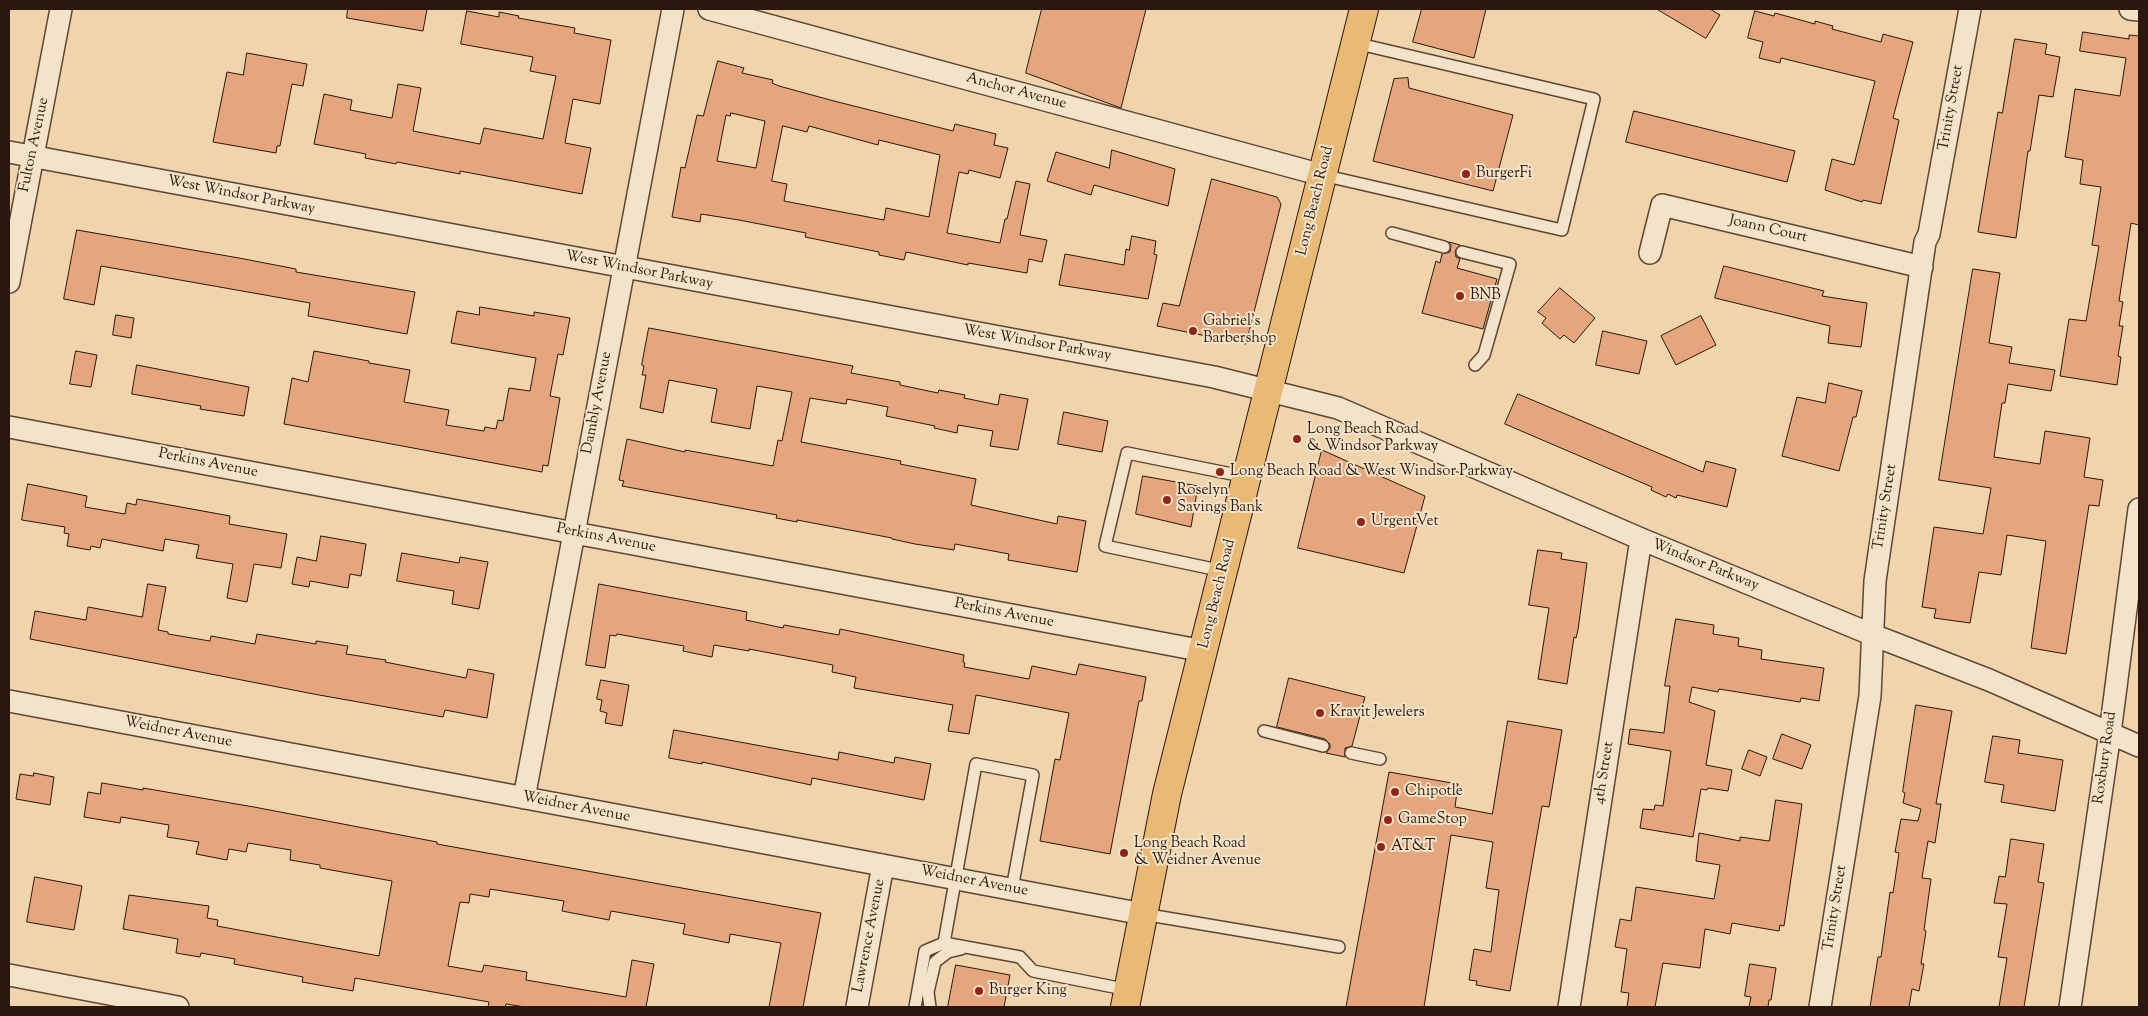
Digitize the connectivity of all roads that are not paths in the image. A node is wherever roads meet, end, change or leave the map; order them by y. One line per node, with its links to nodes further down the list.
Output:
1 (61, 9): 10 (street, Fulton Avenue)
2 (673, 9): 17 (street, Dambly Avenue)
3 (710, 9): 11 (street, Anchor Avenue)
4 (1364, 9): 8 (main road, Long Beach Road)
5 (1970, 9): 16 (street, Trinity Street)
6 (2130, 9): 7 (street)
7 (2139, 10)
8 (1356, 43): 11 (main road, Long Beach Road); 11 (lane)
9 (9, 152): 10 (street, West Windsor Parkway)
10 (34, 157): 17 (street, West Windsor Parkway); 18 (street, Fulton Avenue)
11 (1322, 175): 20 (main road, Long Beach Road)
12 (1392, 232): 13 (lane)
13 (1444, 247)
14 (1462, 252): 19 (lane)
15 (1650, 253): 16 (street, Joann Court)
16 (1922, 267): 27 (street, Trinity Street)
17 (623, 268): 20 (street, West Windsor Parkway); 24 (street, Dambly Avenue)
18 (9, 282)
19 (1475, 365)
20 (1269, 390): 22 (main road, Long Beach Road); 25 (street, Windsor Parkway)
21 (9, 427): 24 (street, Perkins Avenue)
22 (1247, 477): 26 (main road, Long Beach Road); 26 (lane)
23 (2139, 509): 31 (street, Roxbury Road)
24 (574, 533): 28 (street, Perkins Avenue); 36 (street, Dambly Avenue)
25 (1641, 539): 27 (street, Windsor Parkway); 50 (street, 4th Street)
26 (1223, 571): 28 (main road, Long Beach Road)
27 (1873, 635): 31 (street, Windsor Parkway); 51 (street, Trinity Street)
28 (1204, 651): 40 (main road, Long Beach Road)
29 (9, 701): 36 (street, Weidner Avenue)
30 (1264, 731): 32 (lane)
31 (2110, 733): 33 (street, Windsor Parkway); 52 (street, Roxbury Road)
32 (1323, 746)
33 (2139, 746)
34 (1351, 752): 35 (lane)
35 (1380, 759)
36 (524, 798): 37 (street, Weidner Avenue)
37 (883, 865): 38 (street, Weidner Avenue); 47 (street, Lawrence Avenue)
38 (956, 879): 39 (street, Weidner Avenue); 39 (lane); 41 (lane)
39 (1012, 889): 40 (street, Weidner Avenue)
40 (1143, 914): 43 (lane); 45 (main road, Long Beach Road)
41 (944, 943): 42 (lane); 48 (lane)
42 (967, 947): 45 (lane); 49 (lane)
43 (1339, 947)
44 (9, 975): 46 (street)
45 (1127, 999)
46 (178, 1007)
47 (857, 1007)
48 (914, 1007)
49 (930, 1007)
50 (1569, 1007)
51 (1820, 1007)
52 (2070, 1007)

